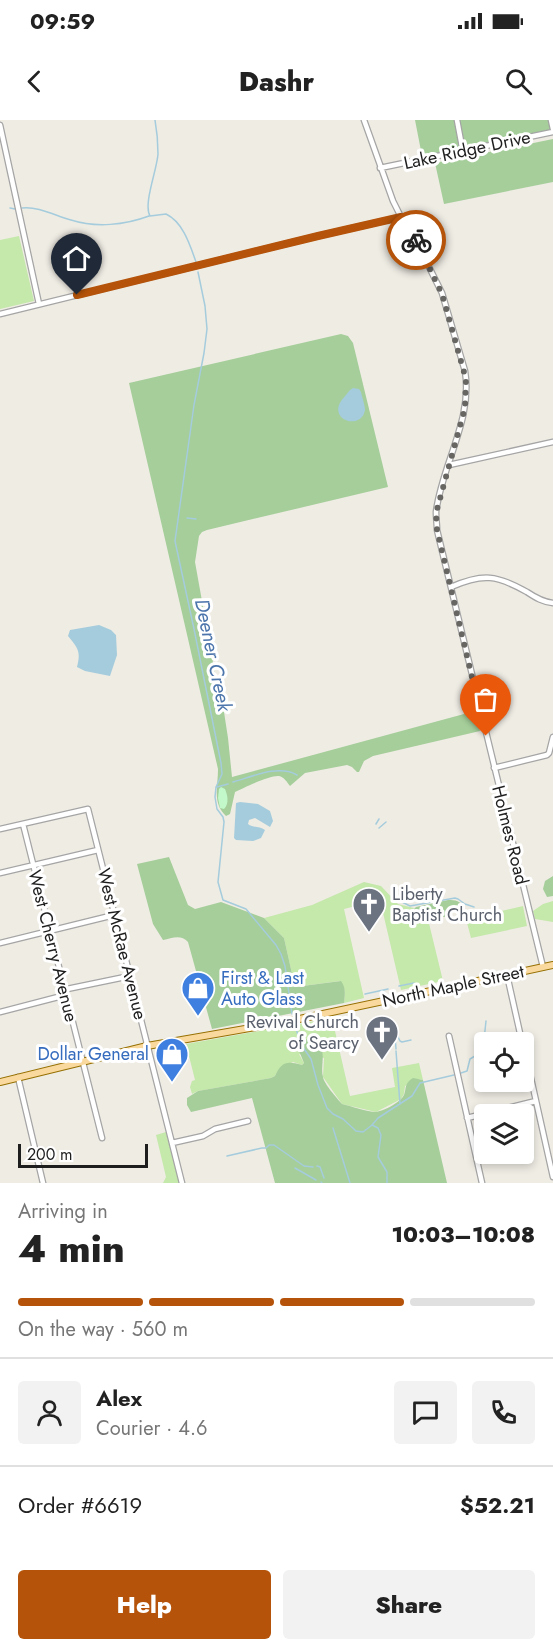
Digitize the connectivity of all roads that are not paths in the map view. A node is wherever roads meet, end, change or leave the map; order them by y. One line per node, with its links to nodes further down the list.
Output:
1 (364, 120): 7 (street, Holmes Road)
2 (457, 120): 6 (street)
3 (551, 120): 5 (street)
4 (0, 125): 9 (street)
5 (553, 131): 6 (street, Lake Ridge Drive)
6 (463, 152): 7 (street, Lake Ridge Drive)
7 (380, 168): 8 (street, Holmes Road)
8 (401, 217): 9 (street); 12 (street, Holmes Road)
9 (39, 304): 10 (street)
10 (0, 314)
11 (553, 442): 12 (street)
12 (448, 465): 13 (street, Holmes Road)
13 (451, 587): 14 (street); 16 (street, Holmes Road)
14 (553, 603)
15 (553, 736): 16 (street)
16 (494, 768): 26 (street, Holmes Road)
17 (23, 824): 18 (street); 19 (street, West McRae Avenue); 20 (street, West Cherry Avenue)
18 (0, 829)
19 (98, 850): 20 (street); 22 (street, West McRae Avenue)
20 (33, 866): 21 (street); 23 (street, West Cherry Avenue)
21 (0, 873)
22 (114, 915): 23 (street); 28 (street, West McRae Avenue)
23 (50, 930): 24 (street); 29 (street, West Cherry Avenue)
24 (0, 943)
25 (553, 965): 26 (main road, North Maple Street)
26 (543, 967): 27 (main road, North Maple Street)
27 (507, 975): 31 (street); 33 (main road, North Maple Street)
28 (130, 976): 29 (street); 33 (street, West McRae Avenue)
29 (65, 992): 30 (street); 34 (street, West Cherry Avenue)
30 (0, 1012)
31 (520, 1032)
32 (449, 1036): 39 (street)
33 (147, 1046): 34 (main road, North Maple Street); 42 (street, West McRae Avenue)
34 (82, 1061): 35 (main road, North Maple Street); 41 (street, West Cherry Avenue)
35 (18, 1077): 36 (main road, North Maple Street); 44 (street)
36 (0, 1082)
37 (534, 1092): 38 (street)
38 (536, 1101): 39 (street); 43 (street)
39 (467, 1118): 46 (street)
40 (248, 1121): 42 (street)
41 (102, 1138)
42 (172, 1143): 45 (street, West McRae Avenue)
43 (553, 1178)
44 (43, 1183)
45 (182, 1183)
46 (482, 1183)

